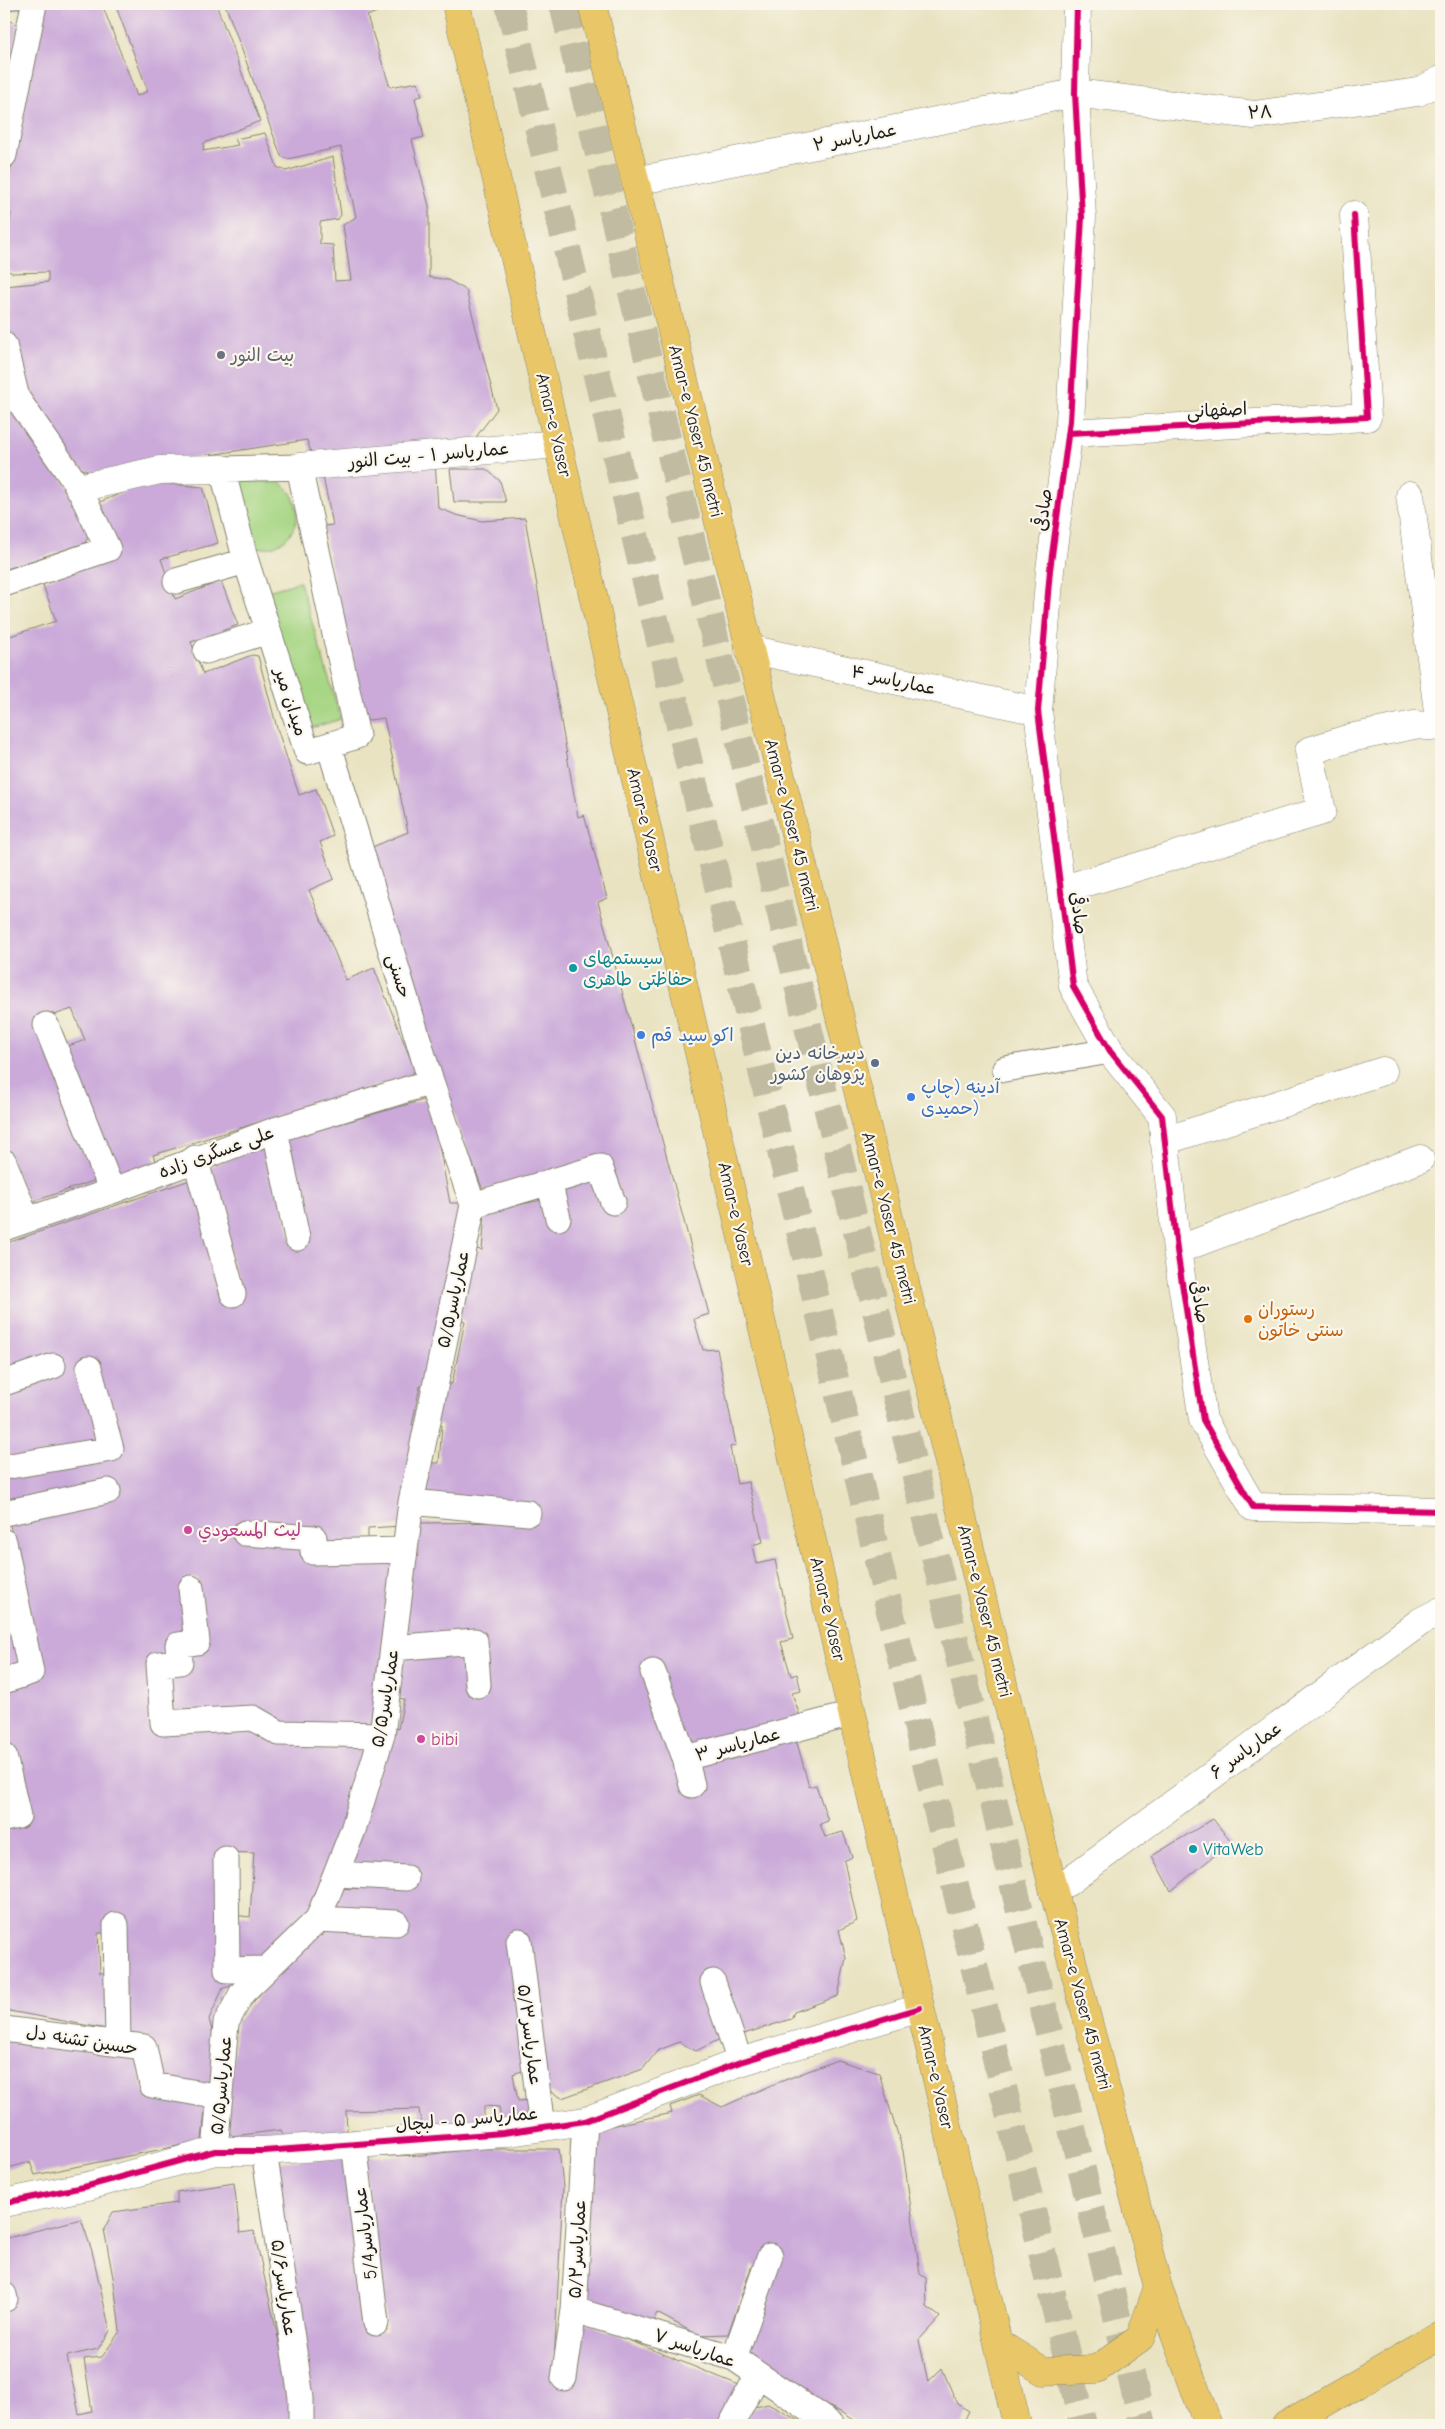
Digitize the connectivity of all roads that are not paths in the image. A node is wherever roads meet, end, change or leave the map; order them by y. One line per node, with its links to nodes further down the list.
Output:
1 (34, 4): 7 (lane)
2 (456, 4): 12 (main road, Amar-e Yaser)
3 (592, 4): 8 (main road, Amar-e Yaser 45 metri)
4 (1077, 4): 6 (street, صادقی)
5 (1441, 80): 6 (street, ۲۸)
6 (1075, 93): 8 (street, عماریاسر ۲); 11 (street, صادقی)
7 (4, 155)
8 (636, 181): 21 (main road, Amar-e Yaser 45 metri)
9 (1354, 215): 11 (street, اصفهانی)
10 (4, 345): 15 (lane)
11 (1069, 433): 23 (street, صادقی)
12 (558, 444): 13 (street, عماریاسر ۱ - بیت النور); 65 (main road, Amar-e Yaser)
13 (300, 466): 14 (lane); 25 (lane, میدان میر)
14 (222, 469): 15 (street); 17 (lane, میدان میر)
15 (79, 488): 19 (lane)
16 (1410, 495): 24 (street)
17 (246, 561): 18 (lane); 20 (lane, میدان میر)
18 (176, 581)
19 (4, 584)
20 (268, 631): 22 (lane); 25 (lane, میدان میر)
21 (749, 649): 23 (street, عماریاسر ۴); 74 (main road, Amar-e Yaser 45 metri)
22 (206, 652)
23 (1038, 711): 26 (street, صادقی)
24 (1441, 727): 26 (street)
25 (329, 745): 31 (lane, حسنی)
26 (1061, 890): 28 (street, صادقی)
27 (46, 1025): 38 (lane)
28 (1110, 1051): 29 (lane); 33 (street, صادقی)
29 (1005, 1069)
30 (1383, 1071): 33 (street)
31 (432, 1082): 32 (lane, علی عسگری زاده); 40 (lane, حسنی)
32 (275, 1130): 34 (lane, علی عسگری زاده); 44 (lane)
33 (1164, 1141): 45 (street, صادقی)
34 (195, 1158): 38 (lane, علی عسگری زاده); 46 (lane)
35 (1420, 1159): 45 (street)
36 (4, 1162): 42 (lane)
37 (549, 1182): 39 (lane); 40 (lane); 41 (lane)
38 (112, 1191): 42 (lane, علی عسگری زاده)
39 (613, 1202)
40 (473, 1205): 52 (lane, عماریاسر۵/۵)
41 (558, 1218)
42 (27, 1219): 43 (lane, علی عسگری زاده)
43 (4, 1228)
44 (298, 1238)
45 (1177, 1250): 53 (street, صادقی)
46 (233, 1294)
47 (53, 1366): 49 (lane)
48 (89, 1368): 50 (lane)
49 (4, 1383)
50 (4, 1468)
51 (108, 1491): 54 (lane)
52 (411, 1502): 55 (lane); 58 (lane, عماریاسر۵/۵)
53 (1441, 1511)
54 (4, 1513)
55 (528, 1513)
56 (245, 1533): 58 (lane)
57 (4, 1542): 63 (lane)
58 (405, 1550): 61 (lane, عماریاسر۵/۵)
59 (191, 1588): 66 (lane)
60 (1441, 1611): 74 (street, عماریاسر ۶)
61 (393, 1648): 64 (lane); 66 (lane, عماریاسر۵/۵)
62 (653, 1672): 68 (lane, عماریاسر ۳)
63 (4, 1681)
64 (478, 1685)
65 (852, 1714): 68 (lane, عماریاسر ۳); 81 (main road, Amar-e Yaser)
66 (382, 1735): 72 (lane, عماریاسر۵/۵)
67 (4, 1756): 70 (lane)
68 (685, 1758): 69 (lane)
69 (692, 1785)
70 (4, 1819)
71 (226, 1859): 79 (lane)
72 (336, 1874): 73 (lane); 75 (lane, عماریاسر۵/۵)
73 (406, 1878)
74 (1054, 1892): 93 (main road, Amar-e Yaser 45 metri)
75 (318, 1919): 76 (lane); 79 (lane, عماریاسر۵/۵)
76 (396, 1922)
77 (116, 1926): 83 (lane)
78 (519, 1941): 87 (lane, عماریاسر۵/۳)
79 (267, 1969): 85 (lane, عماریاسر۵/۵)
80 (714, 1982): 84 (lane)
81 (920, 2008): 84 (street, عماریاسر ۵ - لبچال); 97 (main road, Amar-e Yaser)
82 (4, 2029): 83 (lane, حسین تشنه دل)
83 (118, 2044): 85 (lane, حسین تشنه دل)
84 (740, 2062): 86 (street, عماریاسر ۵ - لبچال)
85 (220, 2097): 90 (lane, عماریاسر۵/۵)
86 (585, 2121): 87 (street, عماریاسر ۵ - لبچال); 94 (lane, عماریاسر۵/۲)
87 (542, 2128): 88 (street, عماریاسر ۵ - لبچال)
88 (354, 2143): 89 (street, عماریاسر ۵ - لبچال); 95 (lane, عماریاسر5/4)
89 (264, 2150): 90 (street, عماریاسر ۵ - لبچال); 101 (lane, عماریاسر۵/۶)
90 (215, 2151): 91 (street, عماریاسر ۵ - لبچال)
91 (4, 2203)
92 (770, 2256): 98 (lane)
93 (1158, 2287): 97 (main road); 105 (main road, Amar-e Yaser 45 metri)
94 (574, 2310): 98 (lane, عماریاسر ۷); 100 (lane, عماریاسر۵/۲)
95 (376, 2322)
96 (1441, 2335): 106 (main road)
97 (998, 2343): 104 (main road, Amar-e Yaser)
98 (734, 2358): 99 (lane, عماریاسر ۷)
99 (758, 2375): 102 (lane); 103 (lane, عماریاسر ۷)
100 (564, 2378)
101 (301, 2425)
102 (731, 2425)
103 (832, 2425)
104 (1017, 2425)
105 (1208, 2425)
106 (1286, 2425)

